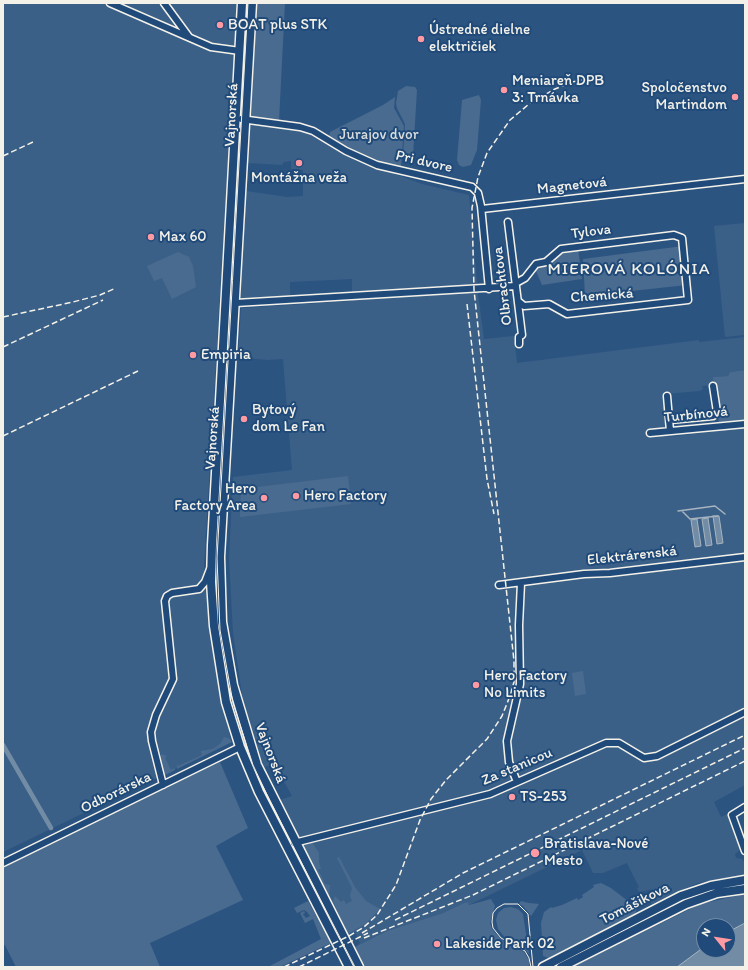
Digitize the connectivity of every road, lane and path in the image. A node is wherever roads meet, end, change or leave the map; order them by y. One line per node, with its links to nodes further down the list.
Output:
1 (110, 3): 5 (street)
2 (164, 3): 5 (street)
3 (242, 3): 6 (main road, Vajnorská)
4 (252, 3): 8 (main road, Vajnorská)
5 (189, 37): 6 (street)
6 (240, 52): 7 (main road, Vajnorská)
7 (236, 118): 8 (street, Pri dvore); 25 (main road, Vajnorská)
8 (246, 119): 10 (street, Pri dvore); 16 (main road, Vajnorská)
9 (745, 179): 10 (street, Magnetová)
10 (482, 209): 13 (street)
11 (508, 222): 12 (street, Olbrachtova)
12 (516, 285): 13 (street); 14 (street, Tylova); 15 (street, Olbrachtova)
13 (489, 289): 16 (street)
14 (689, 298): 15 (street, Chemická)
15 (518, 301): 17 (street, Olbrachtova)
16 (236, 303): 29 (main road, Vajnorská)
17 (519, 344)
18 (713, 386): 20 (street)
19 (667, 396): 20 (street)
20 (670, 420): 22 (street)
21 (745, 424): 22 (street, Turbínová)
22 (670, 431): 23 (street, Turbínová)
23 (650, 433)
24 (745, 557): 26 (street, Elektrárenská)
25 (211, 565): 30 (main road, Vajnorská); 32 (street)
26 (521, 583): 27 (street, Elektrárenská); 31 (street)
27 (499, 585)
28 (745, 712): 31 (street, Za stanicou)
29 (249, 743): 30 (main road); 34 (main road, Vajnorská)
30 (240, 747): 32 (street, Odborárska); 35 (main road, Vajnorská)
31 (517, 782): 34 (street, Za stanicou)
32 (163, 785): 37 (street, Odborárska)
33 (745, 807): 36 (street)
34 (295, 842): 35 (street, Za stanicou); 40 (main road, Vajnorská)
35 (287, 847): 39 (main road, Vajnorská)
36 (745, 851)
37 (3, 863)
38 (745, 882): 41 (main road, Tomášikova); 42 (main road, Tomášikova)
39 (349, 967)
40 (359, 967)
41 (543, 967)
42 (561, 967)

